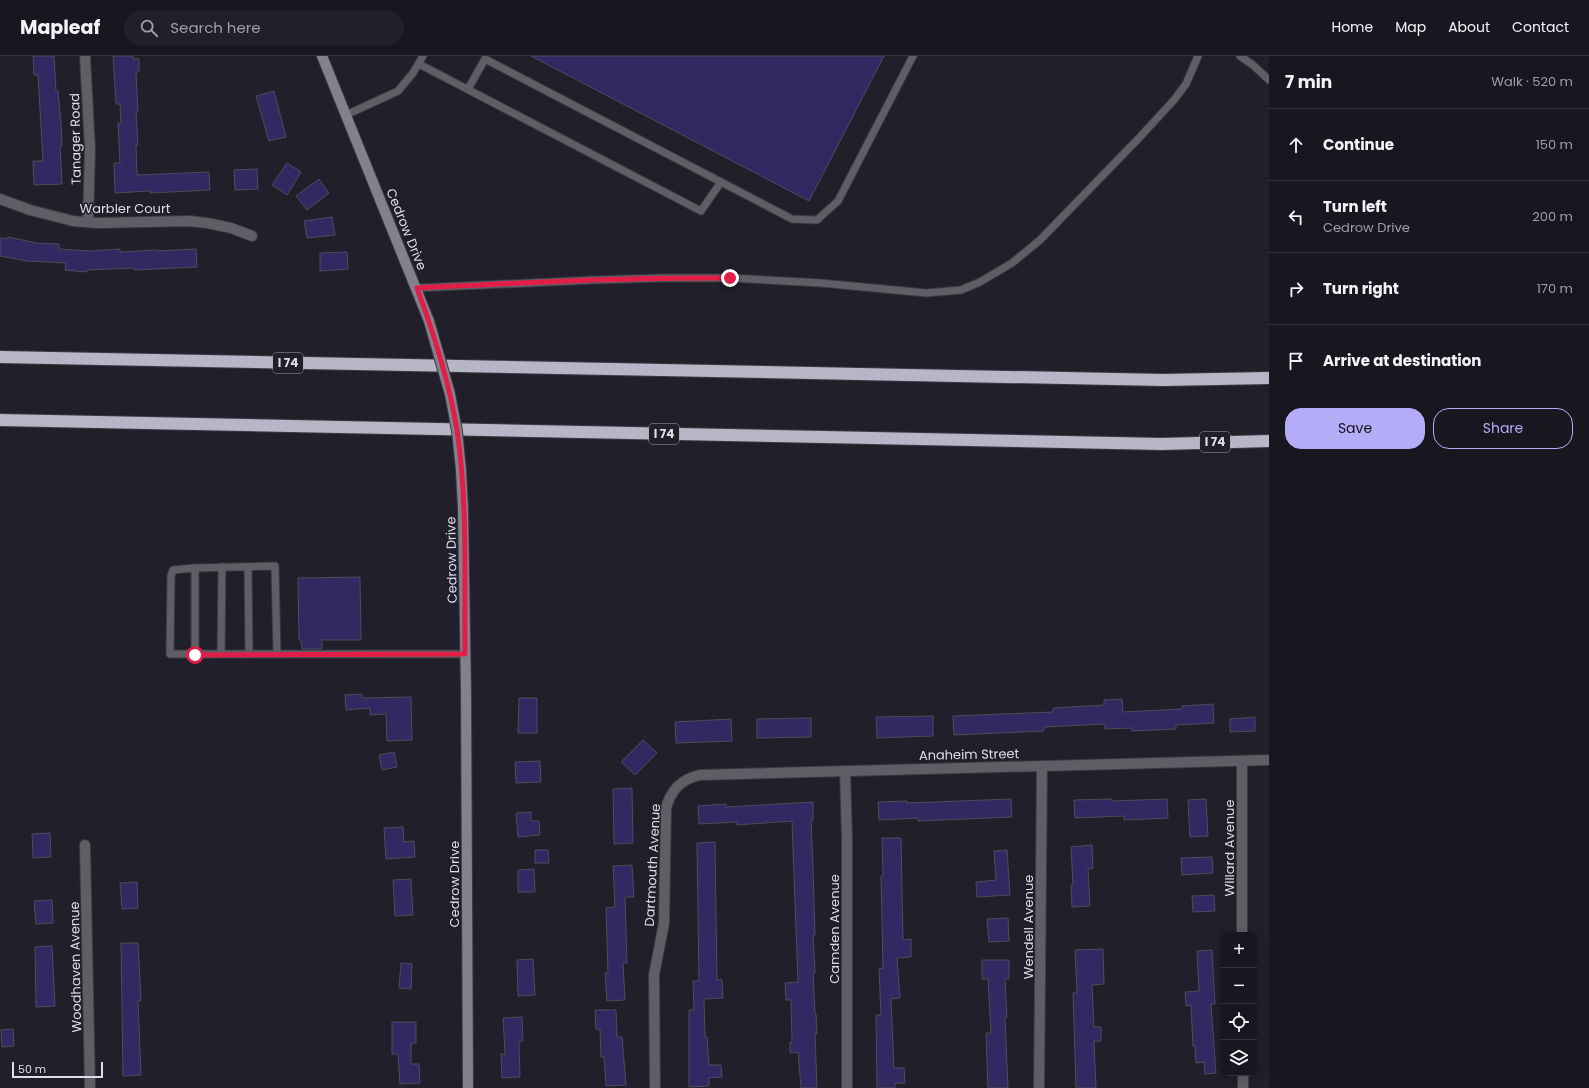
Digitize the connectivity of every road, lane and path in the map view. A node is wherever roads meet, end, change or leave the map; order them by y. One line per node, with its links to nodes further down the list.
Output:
1 (85, 56): 13 (street, Tanager Road)
2 (322, 56): 10 (street, Cedrow Drive)
3 (423, 56): 7 (lane)
4 (913, 56): 11 (lane)
5 (1198, 56): 15 (lane)
6 (1240, 56): 8 (lane)
7 (419, 64): 9 (lane); 10 (lane)
8 (1269, 80)
9 (468, 89): 11 (lane); 11 (lane)
10 (346, 115): 15 (street, Cedrow Drive)
11 (720, 182)
12 (0, 198): 13 (street, Warbler Court)
13 (88, 222): 14 (street, Warbler Court)
14 (252, 236)
15 (417, 288): 26 (street, Cedrow Drive, bridge)
16 (0, 357): 17 (highway, I 74)
17 (1269, 378)
18 (0, 420): 19 (highway, I 74)
19 (1269, 441)
20 (248, 567): 22 (lane); 24 (lane); 25 (lane)
21 (196, 568): 22 (lane); 27 (lane); 27 (lane)
22 (222, 568): 23 (lane)
23 (221, 654): 24 (lane); 27 (lane)
24 (249, 654): 25 (lane)
25 (277, 654): 26 (lane)
26 (465, 654): 37 (street, Cedrow Drive)
27 (195, 655)
28 (1269, 760): 29 (street, Anaheim Street)
29 (1242, 761): 30 (street, Anaheim Street); 34 (street, Willard Avenue)
30 (1042, 766): 31 (street, Anaheim Street); 40 (street, Wendell Avenue)
31 (845, 771): 32 (street, Anaheim Street); 39 (street, Camden Avenue)
32 (675, 789): 38 (street, Dartmouth Avenue)
33 (85, 845): 36 (street, Woodhaven Avenue)
34 (1242, 932)
35 (1243, 1076): 41 (street)
36 (90, 1088)
37 (468, 1088)
38 (655, 1088)
39 (847, 1088)
40 (1039, 1088)
41 (1243, 1088)

